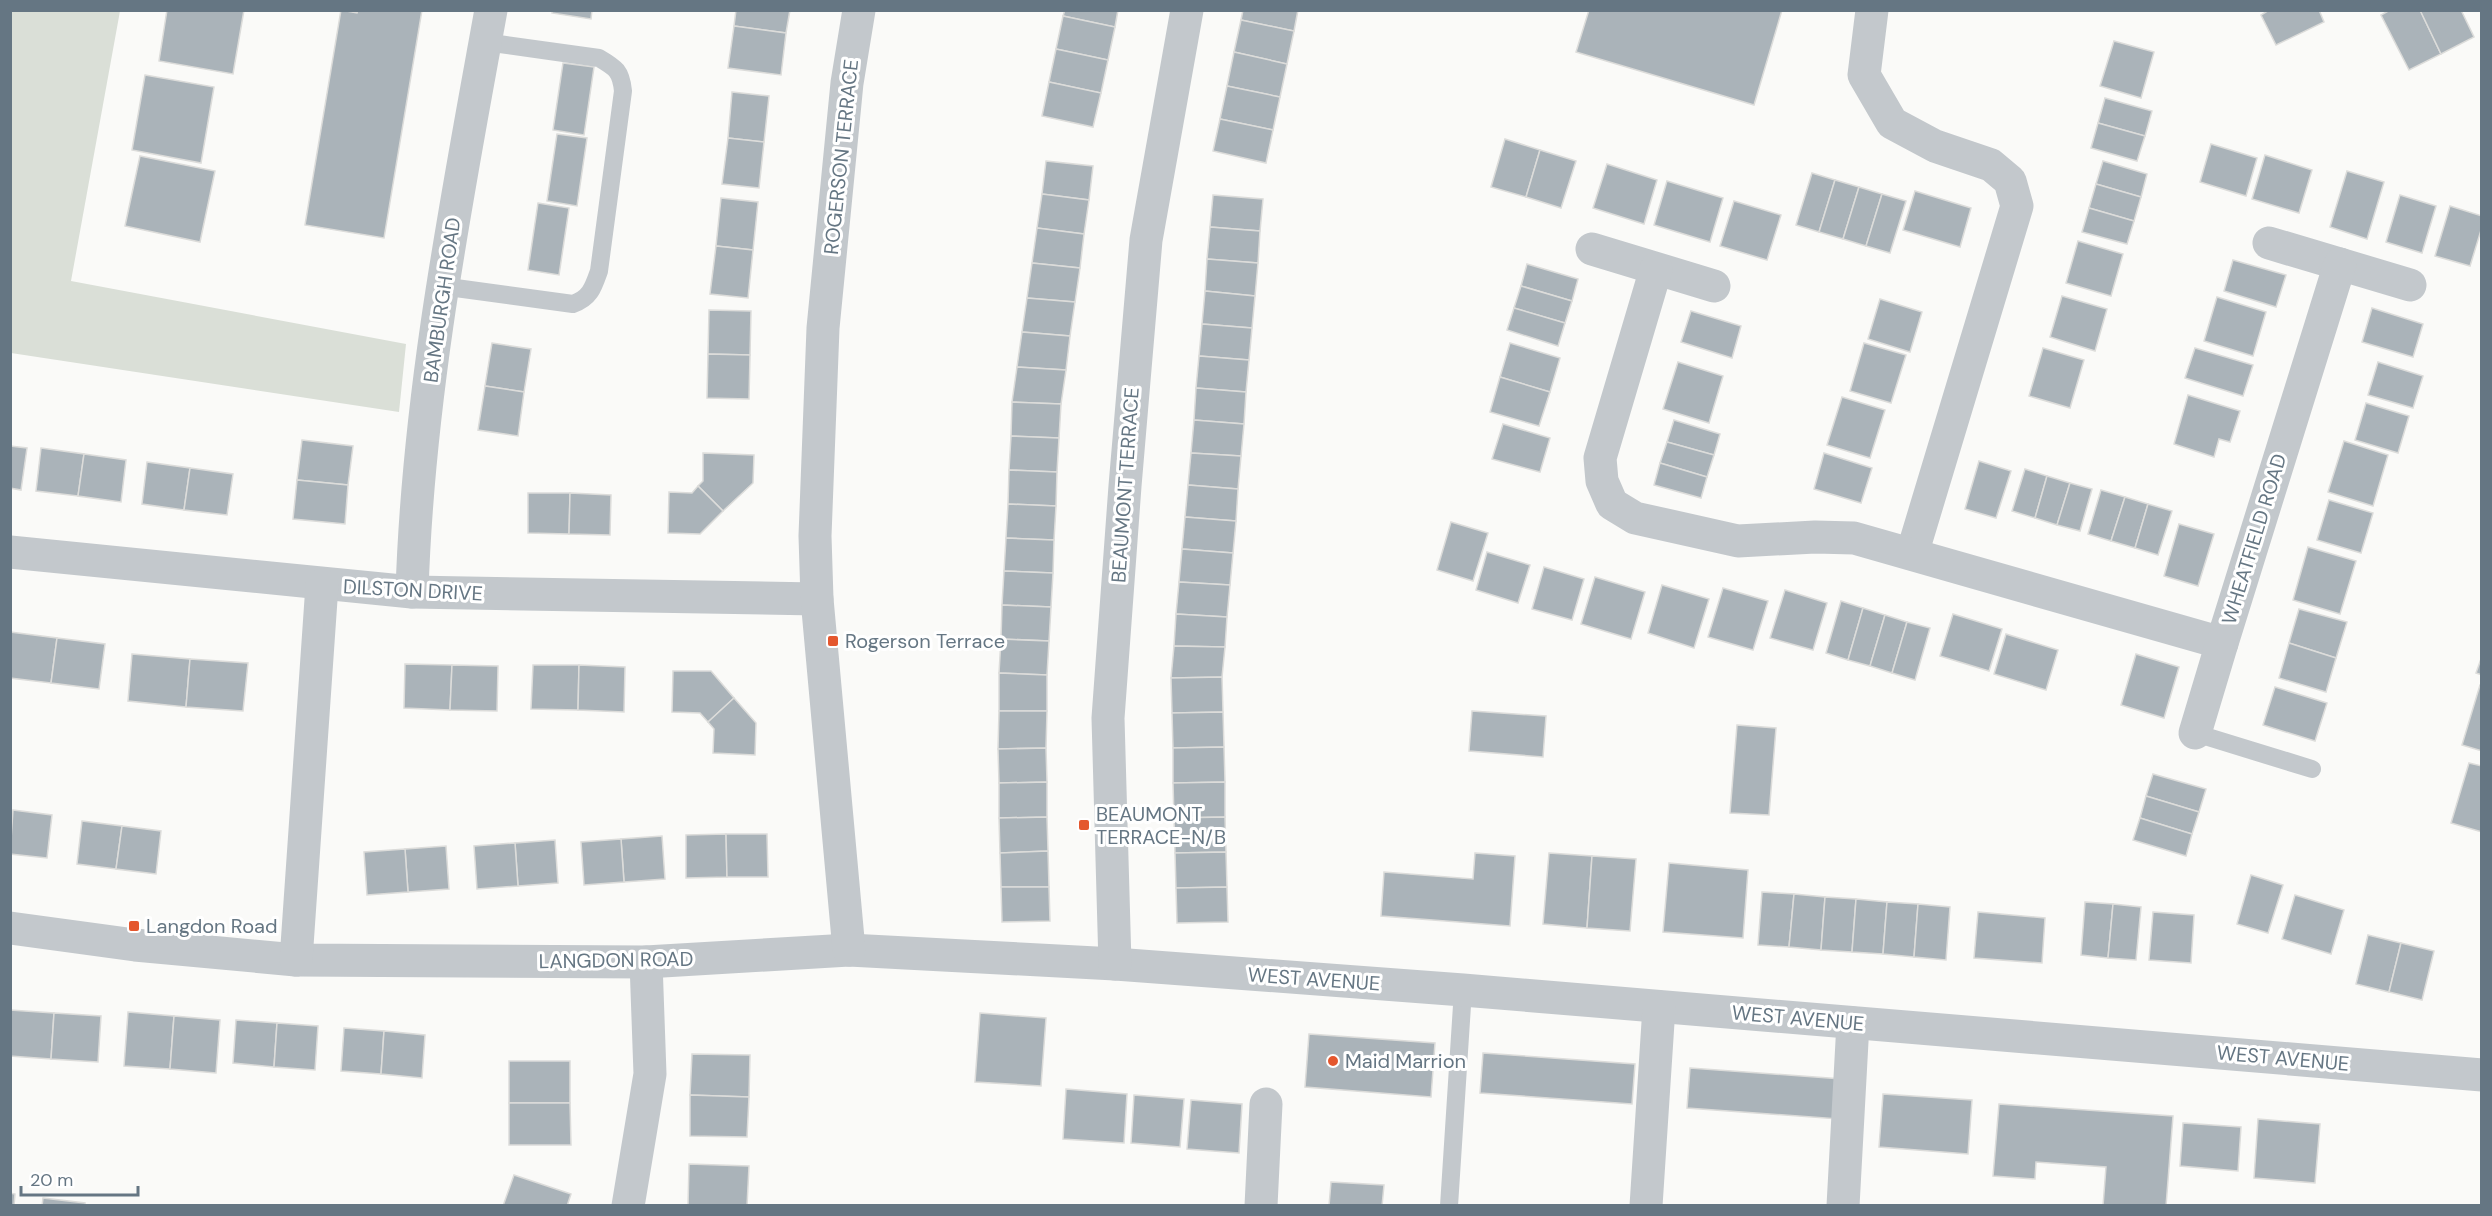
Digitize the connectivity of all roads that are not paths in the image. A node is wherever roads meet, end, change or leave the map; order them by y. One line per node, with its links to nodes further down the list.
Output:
1 (859, 10): 16 (street, ROGERSON TERRACE)
2 (1187, 10): 24 (street, BEAUMONT TERRACE)
3 (1872, 10): 13 (street)
4 (488, 26): 10 (street, BAMBURGH ROAD); 10 (lane)
5 (2269, 243): 7 (street)
6 (1592, 249): 8 (street)
7 (2340, 264): 9 (street); 17 (street, WHEATFIELD ROAD)
8 (1656, 269): 11 (street); 13 (street, WHEATFIELD ROAD)
9 (2410, 285)
10 (441, 286): 15 (street, BAMBURGH ROAD)
11 (1714, 286)
12 (10, 552): 14 (street, DILSTON DRIVE)
13 (1912, 554): 17 (street, WHEATFIELD ROAD)
14 (322, 585): 15 (street, DILSTON DRIVE); 22 (street)
15 (412, 592): 16 (street, DILSTON DRIVE)
16 (817, 599): 21 (street, ROGERSON TERRACE)
17 (2222, 643): 18 (street)
18 (2195, 733): 19 (lane)
19 (2312, 769)
20 (10, 928): 22 (street, LANGDON ROAD)
21 (849, 950): 23 (street, LANGDON ROAD); 24 (street, LANGDON ROAD)
22 (296, 960): 23 (street, LANGDON ROAD)
23 (646, 962): 30 (street)
24 (1115, 964): 25 (street, WEST AVENUE)
25 (1463, 990): 26 (street, WEST AVENUE); 32 (lane)
26 (1659, 1006): 27 (street, WEST AVENUE); 33 (street)
27 (1853, 1023): 28 (street, WEST AVENUE); 34 (street)
28 (2481, 1075)
29 (1266, 1104): 31 (street)
30 (628, 1206)
31 (1261, 1206)
32 (1449, 1206)
33 (1646, 1206)
34 (1843, 1206)

